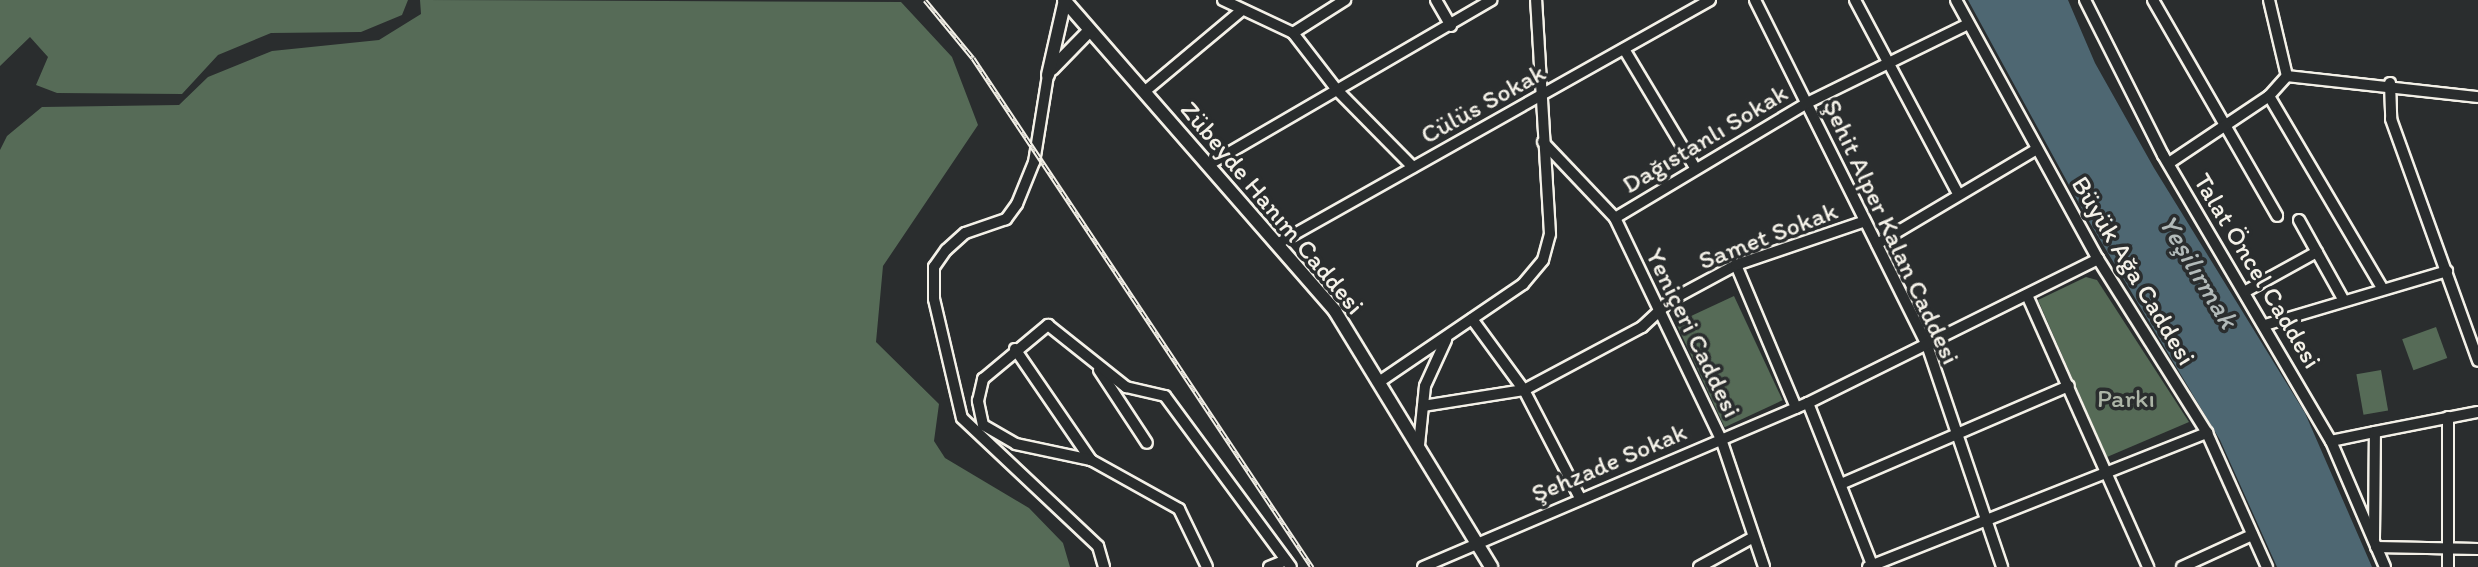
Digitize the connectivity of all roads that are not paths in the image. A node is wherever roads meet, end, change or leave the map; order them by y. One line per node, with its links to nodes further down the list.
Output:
1 (1064, 0): 17 (main road, Zübeyde Hanım Caddesi); 21 (main road)
2 (1223, 0): 14 (street)
3 (1492, 0): 16 (street)
4 (1536, 0): 27 (street)
5 (1710, 0): 19 (street, Cülüs Sokak)
6 (1755, 0): 29 (street, Şehit Alper Kalan Caddesi)
7 (1855, 0): 20 (street)
8 (1956, 0): 15 (street, Büyük Ağa Caddesi)
9 (2085, 0): 33 (street, Talat Öncel Caddesi)
10 (2153, 0): 30 (street)
11 (2269, 0): 22 (street)
12 (1339, 1): 18 (street)
13 (1439, 2): 16 (street)
14 (1242, 10): 18 (street); 25 (street)
15 (1968, 24): 20 (street, Dağıstanlı Sokak); 32 (street, Büyük Ağa Caddesi)
16 (1451, 26): 24 (street)
17 (1090, 30): 21 (main road); 25 (main road, Zübeyde Hanım Caddesi)
18 (1293, 33): 24 (street)
19 (1624, 49): 27 (street, Cülüs Sokak); 35 (street)
20 (1888, 63): 29 (street, Dağıstanlı Sokak); 37 (street)
21 (1048, 75): 68 (street)
22 (2287, 76): 23 (street); 26 (street)
23 (2390, 83): 28 (street); 47 (street)
24 (1337, 90): 34 (street); 36 (street)
25 (1144, 92): 34 (main road, Zübeyde Hanım Caddesi)
26 (2269, 96): 30 (street); 48 (street)
27 (1540, 97): 31 (street); 36 (street, Cülüs Sokak)
28 (2478, 97)
29 (1807, 103): 35 (street, Dağıstanlı Sokak); 41 (street, Şehit Alper Kalan Caddesi)
30 (2225, 127): 33 (street); 38 (street)
31 (1543, 142): 39 (street, Yeniçeri Caddesi); 53 (street)
32 (2037, 149): 37 (street); 45 (street, Büyük Ağa Caddesi)
33 (2169, 163): 49 (street, Talat Öncel Caddesi)
34 (1208, 165): 42 (main road, Zübeyde Hanım Caddesi)
35 (1694, 166): 39 (street, Dağıstanlı Sokak)
36 (1413, 167): 42 (street, Cülüs Sokak)
37 (1958, 194): 43 (street)
38 (2277, 216)
39 (1615, 218): 52 (street, Yeniçeri Caddesi)
40 (2299, 220): 44 (street)
41 (1866, 221): 43 (street, Şehit Alper Kalan Caddesi); 46 (street, Samet Sokak)
42 (1277, 244): 60 (main road, Zübeyde Hanım Caddesi)
43 (1877, 244): 56 (street, Şehit Alper Kalan Caddesi)
44 (2317, 252): 49 (street); 51 (street)
45 (2098, 259): 50 (street, Şehzade Sokak); 71 (street, Büyük Ağa Caddesi)
46 (1736, 265): 52 (street, Samet Sokak); 65 (street)
47 (2447, 271): 48 (street); 58 (street)
48 (2382, 288): 51 (street)
49 (2246, 291): 54 (street, Talat Öncel Caddesi)
50 (2027, 295): 56 (street, Şehzade Sokak); 61 (street)
51 (2343, 299): 54 (street)
52 (1655, 313): 62 (street, Samet Sokak); 73 (street, Yeniçeri Caddesi)
53 (1472, 319): 55 (street); 62 (street)
54 (2265, 325): 74 (street, Talat Öncel Caddesi)
55 (1451, 333): 60 (street); 64 (street)
56 (1927, 345): 63 (street, Şehzade Sokak); 72 (street, Şehit Alper Kalan Caddesi)
57 (1015, 349): 59 (street); 69 (street); 77 (street)
58 (2478, 361)
59 (1096, 365): 75 (street); 88 (street)
60 (1379, 382): 76 (main road, Zübeyde Hanım Caddesi)
61 (2069, 386): 72 (street); 78 (street)
62 (1524, 390): 64 (street, Samet Sokak); 80 (street)
63 (1808, 403): 65 (street, Şehzade Sokak); 79 (street)
64 (1423, 406): 76 (street)
65 (1796, 408): 73 (street, Şehzade Sokak)
66 (2478, 412): 67 (street)
67 (2448, 417): 70 (street); 86 (street)
68 (962, 418): 69 (street); 90 (street)
69 (984, 425): 77 (street)
70 (2375, 432): 74 (street); 85 (street)
71 (2207, 433): 78 (street); 82 (street, Büyük Ağa Caddesi)
72 (1958, 435): 79 (street); 81 (street, Şehit Alper Kalan Caddesi)
73 (1721, 439): 80 (street, Şehzade Sokak); 83 (street, Yeniçeri Caddesi)
74 (2331, 441): 85 (street, Talat Öncel Caddesi)
75 (1147, 443)
76 (1419, 445): 84 (main road, Zübeyde Hanım Caddesi)
77 (1091, 460): 91 (street)
78 (2105, 477): 81 (street); 98 (street)
79 (1842, 484): 89 (street)
80 (1580, 498): 84 (street, Şehzade Sokak)
81 (1988, 523): 89 (street); 97 (street, Şehit Alper Kalan Caddesi)
82 (2252, 535): 99 (street); 100 (street, Büyük Ağa Caddesi)
83 (1752, 538): 95 (street); 96 (street, Yeniçeri Caddesi)
84 (1476, 542): 93 (street, Şehzade Sokak); 94 (main road, Zübeyde Hanım Caddesi)
85 (2375, 545): 86 (street); 101 (street, Talat Öncel Caddesi)
86 (2448, 548): 87 (street); 102 (street)
87 (2478, 549)
88 (1288, 564): 92 (street)
89 (1870, 566)
90 (1104, 567)
91 (1207, 567)
92 (1269, 567)
93 (1423, 567)
94 (1491, 567)
95 (1699, 567)
96 (1764, 567)
97 (2003, 567)
98 (2148, 567)
99 (2182, 567)
100 (2267, 567)
101 (2385, 567)
102 (2448, 567)

